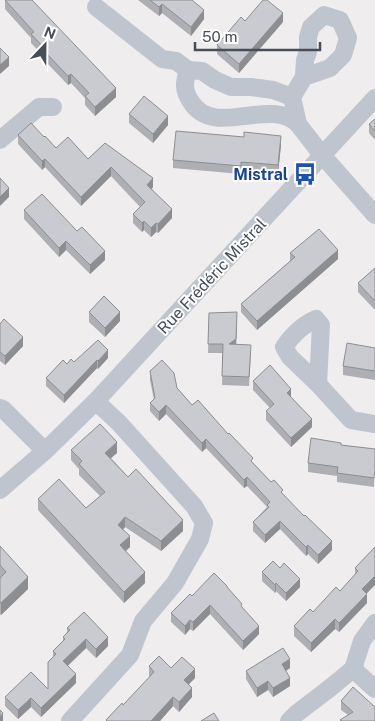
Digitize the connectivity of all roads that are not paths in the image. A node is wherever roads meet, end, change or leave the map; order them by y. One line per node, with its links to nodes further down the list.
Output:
1 (96, 7): 2 (street)
2 (188, 70): 4 (street); 7 (street)
3 (304, 77): 4 (street)
4 (292, 97): 7 (street)
5 (375, 98): 9 (street, Rue Frédéric Mistral)
6 (53, 107): 8 (street)
7 (298, 124): 9 (street)
8 (0, 140)
9 (322, 155): 10 (street); 12 (street, Rue Frédéric Mistral)
10 (375, 215)
11 (318, 384): 14 (street)
12 (95, 402): 15 (street, Rue Frédéric Mistral); 20 (street)
13 (0, 408): 15 (street)
14 (375, 424)
15 (45, 451): 16 (street, Rue Frédéric Mistral)
16 (0, 490)
17 (375, 623): 18 (street)
18 (353, 669): 19 (street); 21 (street)
19 (375, 689)
20 (70, 721)
21 (289, 721)

